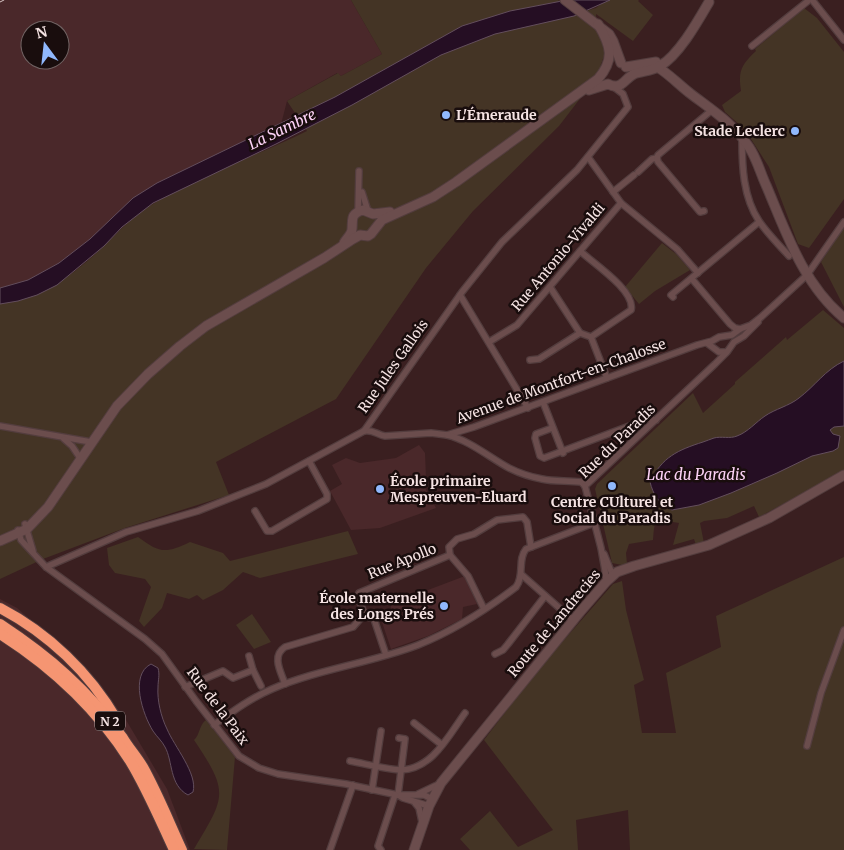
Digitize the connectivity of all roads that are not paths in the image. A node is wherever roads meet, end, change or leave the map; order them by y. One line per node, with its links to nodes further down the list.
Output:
1 (565, 0): 5 (street)
2 (810, 0): 6 (street); 8 (street)
3 (710, 1): 4 (street); 7 (street)
4 (696, 18): 7 (street); 11 (street)
5 (596, 22): 9 (street); 10 (street)
6 (844, 40)
7 (681, 45): 11 (street)
8 (752, 46)
9 (608, 64): 10 (street); 12 (street)
10 (623, 65): 11 (street); 13 (street)
11 (653, 67): 13 (street); 15 (street)
12 (603, 73): 13 (street); 16 (street)
13 (618, 83): 14 (street); 14 (street); 16 (street)
14 (625, 98): 18 (street, Rue Jules Gallois)
15 (712, 110): 17 (street); 19 (street)
16 (555, 111): 24 (street)
17 (742, 136): 28 (street); 37 (street)
18 (588, 158): 22 (street); 40 (street, Rue Jules Gallois)
19 (657, 158): 22 (street); 25 (street)
20 (359, 172): 21 (street)
21 (360, 182): 26 (street); 27 (street)
22 (613, 192): 23 (street)
23 (621, 203): 34 (street, Rue Antonio-Vivaldi); 36 (street)
24 (404, 209): 27 (street); 30 (street)
25 (704, 211)
26 (358, 212): 27 (street); 31 (street)
27 (371, 212): 30 (street)
28 (759, 222): 35 (street); 36 (street)
29 (844, 222): 37 (street)
30 (377, 224): 32 (street)
31 (352, 228): 32 (street); 33 (street)
32 (360, 235): 33 (street)
33 (340, 247): 65 (street)
34 (580, 251): 39 (street, Rue Antonio-Vivaldi); 46 (street)
35 (789, 256)
36 (698, 273): 38 (street)
37 (807, 275): 42 (street); 44 (street)
38 (692, 279): 41 (street); 43 (street)
39 (550, 287): 45 (street); 49 (street, Rue Antonio-Vivaldi)
40 (460, 294): 49 (street); 61 (street, Rue Jules Gallois)
41 (673, 298)
42 (844, 318)
43 (730, 324): 44 (street); 47 (street)
44 (744, 330): 47 (street); 52 (street, Rue du Paradis)
45 (580, 334): 46 (street); 53 (street)
46 (591, 337): 55 (street)
47 (727, 337): 48 (street, Avenue de Montfort-en-Chalosse)
48 (717, 339): 50 (street, Avenue de Montfort-en-Chalosse); 51 (street, Rue du Paradis)
49 (489, 342): 57 (street)
50 (707, 342): 51 (street); 55 (street, Avenue de Montfort-en-Chalosse)
51 (716, 349): 52 (street); 54 (street, Rue du Paradis)
52 (727, 352): 54 (street, Rue du Paradis)
53 (530, 360)
54 (710, 369): 58 (street, Rue du Paradis)
55 (607, 378): 56 (street, Avenue de Montfort-en-Chalosse)
56 (543, 402): 57 (street, Avenue de Montfort-en-Chalosse); 60 (street)
57 (528, 408): 62 (street, Avenue de Montfort-en-Chalosse)
58 (656, 420): 66 (street); 70 (street, Rue du Paradis)
59 (0, 426): 63 (street)
60 (552, 428): 66 (street); 66 (street)
61 (364, 430): 62 (street, Avenue de Montfort-en-Chalosse); 68 (street, Rue Jules Gallois)
62 (447, 435): 70 (street)
63 (62, 438): 64 (street); 67 (street)
64 (75, 440): 65 (street); 67 (street)
65 (91, 442): 67 (street)
66 (563, 453)
67 (83, 455): 73 (street)
68 (309, 461): 71 (street); 80 (street, Rue Jules Gallois)
69 (844, 476): 81 (street, Route de Landrecies)
70 (585, 486): 72 (street, Rue du Paradis)
71 (255, 511)
72 (594, 523): 76 (street); 77 (street, Rue du Paradis)
73 (22, 529): 74 (street); 75 (street); 80 (street)
74 (0, 534)
75 (0, 541)
76 (531, 547): 78 (street); 82 (street)
77 (601, 548): 79 (street, Rue du Paradis); 84 (street, Rue du Paradis)
78 (450, 556): 87 (street); 88 (street, Rue Apollo)
79 (608, 562): 81 (street); 83 (street, Rue du Paradis)
80 (46, 567): 99 (street, Rue de la Paix)
81 (623, 569): 83 (street, Route de Landrecies)
82 (522, 575): 85 (street); 87 (street)
83 (613, 576): 84 (street, Route de Landrecies)
84 (606, 582): 89 (street, Route de Landrecies)
85 (545, 596): 89 (street); 93 (street)
86 (0, 608): 108 (highway)
87 (484, 609): 94 (street)
88 (365, 616): 94 (street); 97 (street)
89 (574, 621): 111 (street, Route de Landrecies)
90 (0, 624): 108 (highway, N 2)
91 (844, 630): 106 (street)
92 (0, 634): 119 (highway, N 2)
93 (495, 654)
94 (386, 655): 97 (street)
95 (249, 656): 96 (street)
96 (253, 670): 98 (street); 99 (street)
97 (285, 684): 102 (street)
98 (261, 686)
99 (185, 687): 102 (street, Rue de la Paix)
100 (465, 713): 105 (street)
101 (414, 722): 105 (street)
102 (214, 725): 112 (street, Rue de la Paix)
103 (381, 731): 109 (street)
104 (399, 738): 110 (street)
105 (442, 745): 110 (street)
106 (807, 746)
107 (350, 761): 109 (street)
108 (142, 765): 120 (highway, N 2)
109 (376, 766): 110 (street); 113 (street)
110 (402, 770): 114 (street)
111 (441, 783): 115 (street); 117 (street, Route de Landrecies)
112 (353, 785): 113 (street, Rue de la Paix); 121 (street)
113 (372, 790): 114 (street, Rue de la Paix)
114 (397, 795): 115 (street); 116 (street, Rue de la Paix); 122 (street)
115 (416, 795): 117 (street)
116 (411, 800): 117 (street, Rue de la Paix); 118 (street)
117 (430, 802): 118 (street, Route de Landrecies)
118 (422, 823): 123 (street, Route de Landrecies)
119 (174, 850)
120 (182, 850)
121 (330, 850)
122 (381, 850)
123 (414, 850)

